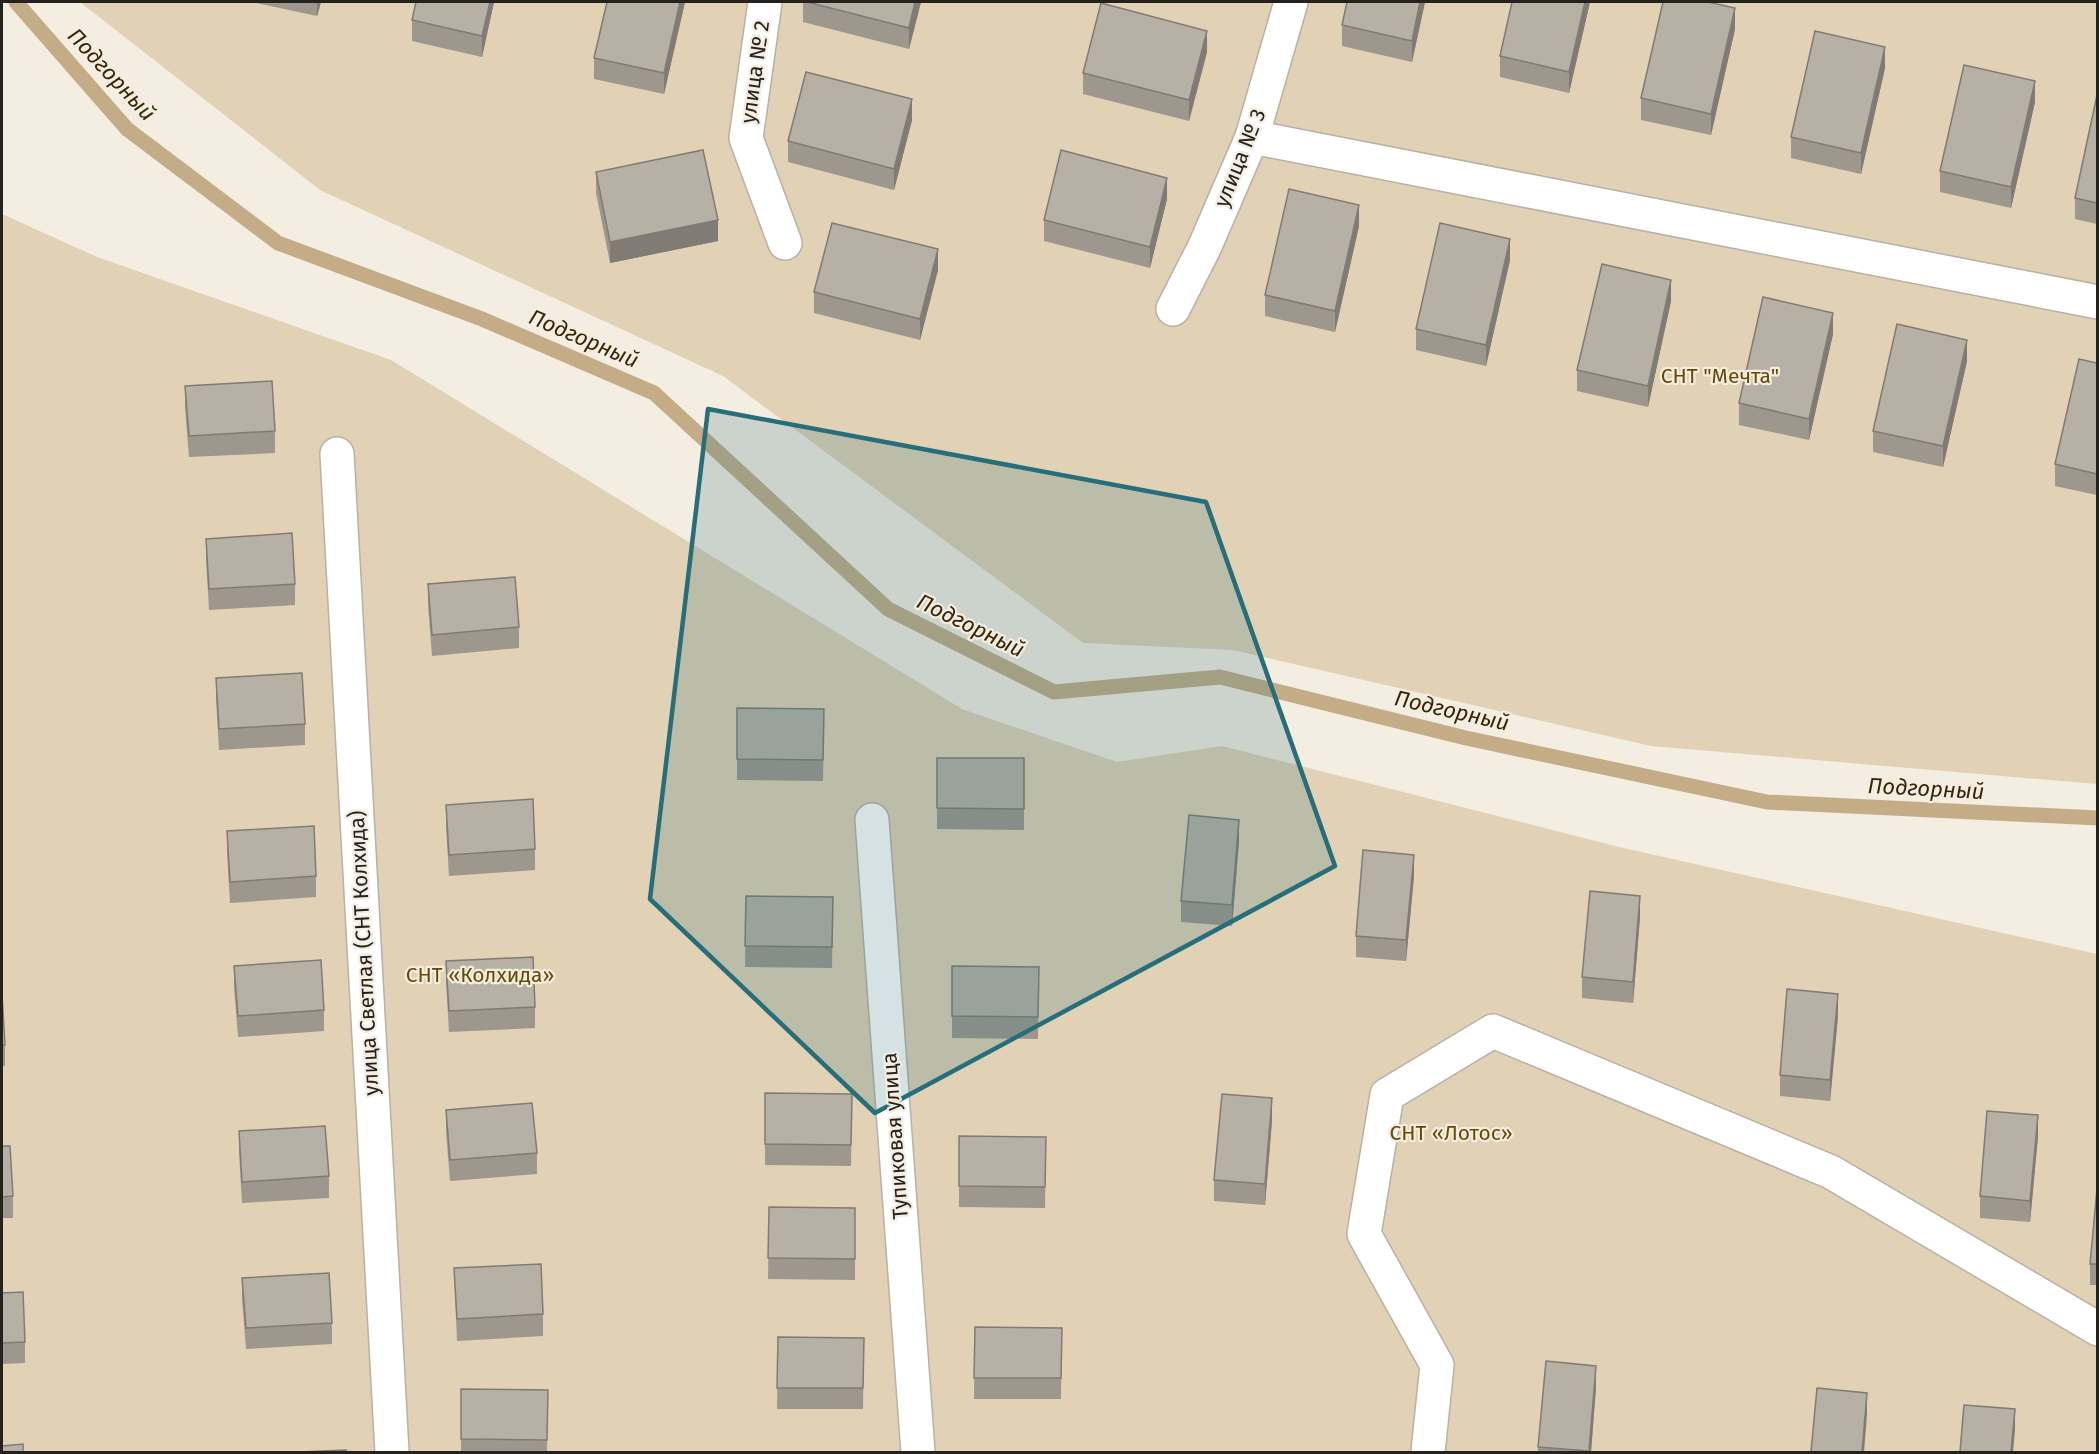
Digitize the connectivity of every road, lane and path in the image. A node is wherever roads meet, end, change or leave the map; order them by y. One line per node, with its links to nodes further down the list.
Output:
1 (765, 2): 4 (street, улица № 2)
2 (1292, 2): 3 (street, улица № 3)
3 (1252, 137): 5 (street); 6 (street, улица № 3)
4 (784, 243)
5 (2097, 302)
6 (1173, 309)
7 (337, 454): 10 (street, улица Светлая (СНТ Колхида))
8 (872, 820): 11 (street, Тупиковая улица)
9 (2097, 1329): 12 (street)
10 (392, 1452)
11 (918, 1452)
12 (1428, 1452)

